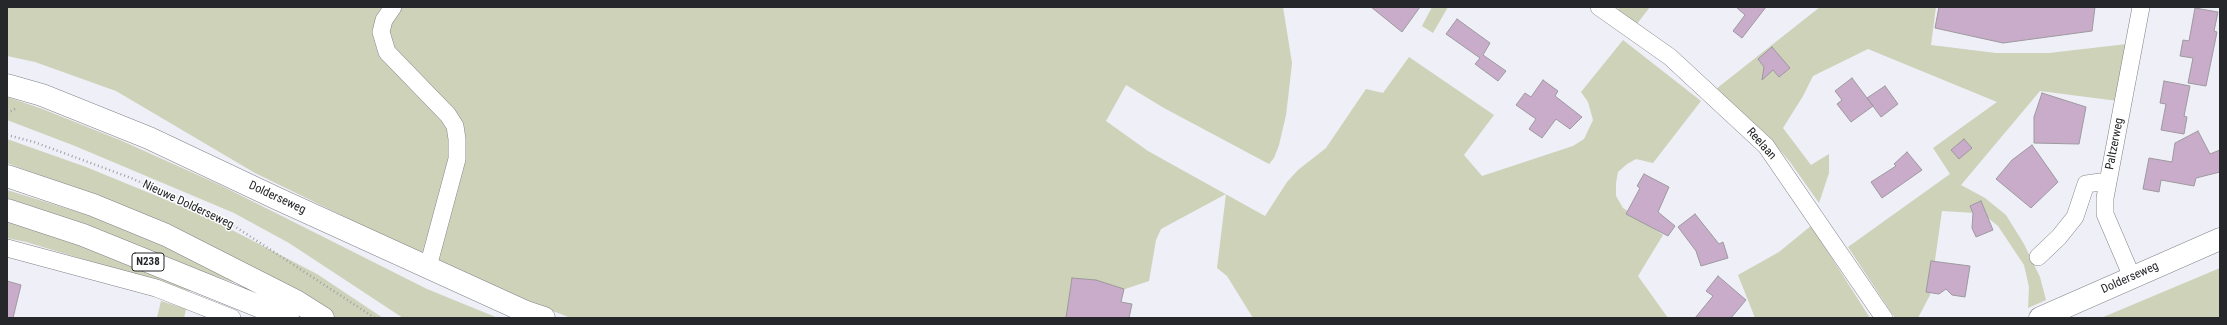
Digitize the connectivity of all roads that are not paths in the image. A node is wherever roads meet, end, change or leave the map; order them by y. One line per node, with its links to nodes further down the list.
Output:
1 (393, 7): 11 (street)
2 (1599, 7): 17 (street, Reelaan)
3 (2141, 7): 6 (street, Paltzerweg)
4 (7, 86): 11 (main road, Dolderseweg)
5 (7, 176): 15 (main road, N238)
6 (2108, 182): 10 (street); 12 (street, Paltzerweg)
7 (7, 210): 14 (main road, N238)
8 (2220, 239): 12 (main road, Dolderseweg)
9 (7, 248): 13 (street)
10 (2038, 257)
11 (428, 267): 16 (main road, Dolderseweg)
12 (2132, 277): 18 (main road, Dolderseweg)
13 (232, 318)
14 (288, 318)
15 (323, 318)
16 (544, 318)
17 (1884, 318)
18 (2040, 318)

